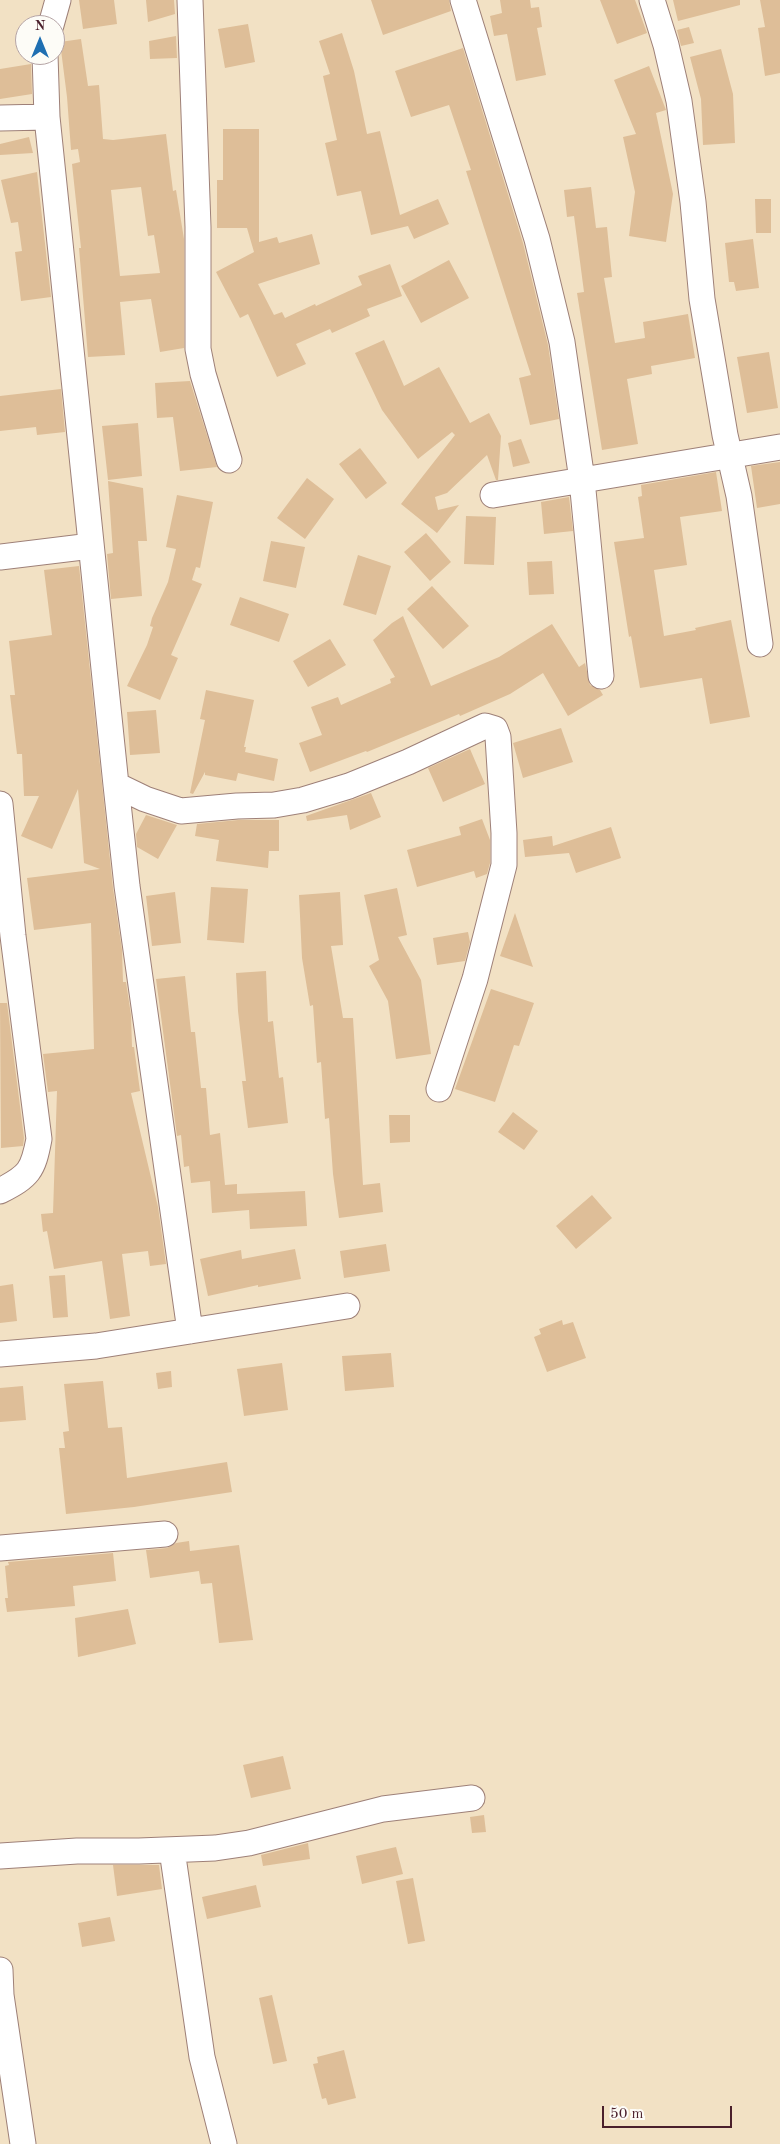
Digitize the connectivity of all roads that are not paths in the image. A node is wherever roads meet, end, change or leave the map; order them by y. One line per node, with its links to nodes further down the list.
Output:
1 (58, 0): 5 (street)
2 (190, 0): 11 (street)
3 (462, 0): 12 (street)
4 (652, 0): 10 (street)
5 (54, 15)
6 (46, 65): 7 (street)
7 (47, 117): 8 (street); 14 (street)
8 (0, 118)
9 (780, 447): 10 (street)
10 (730, 456): 12 (street); 16 (street)
11 (229, 460)
12 (582, 480): 13 (street); 17 (street)
13 (492, 495)
14 (91, 546): 15 (street); 18 (street)
15 (0, 557)
16 (760, 644)
17 (601, 676)
18 (116, 785): 20 (street); 23 (street)
19 (0, 804): 21 (street)
20 (439, 1089)
21 (0, 1191)
22 (347, 1306): 23 (street)
23 (190, 1331): 24 (street)
24 (0, 1354)
25 (165, 1534): 26 (street)
26 (0, 1548)
27 (472, 1798): 28 (street)
28 (172, 1850): 29 (street); 32 (street)
29 (0, 1856)
30 (0, 1970): 31 (street)
31 (23, 2144)
32 (224, 2144)

